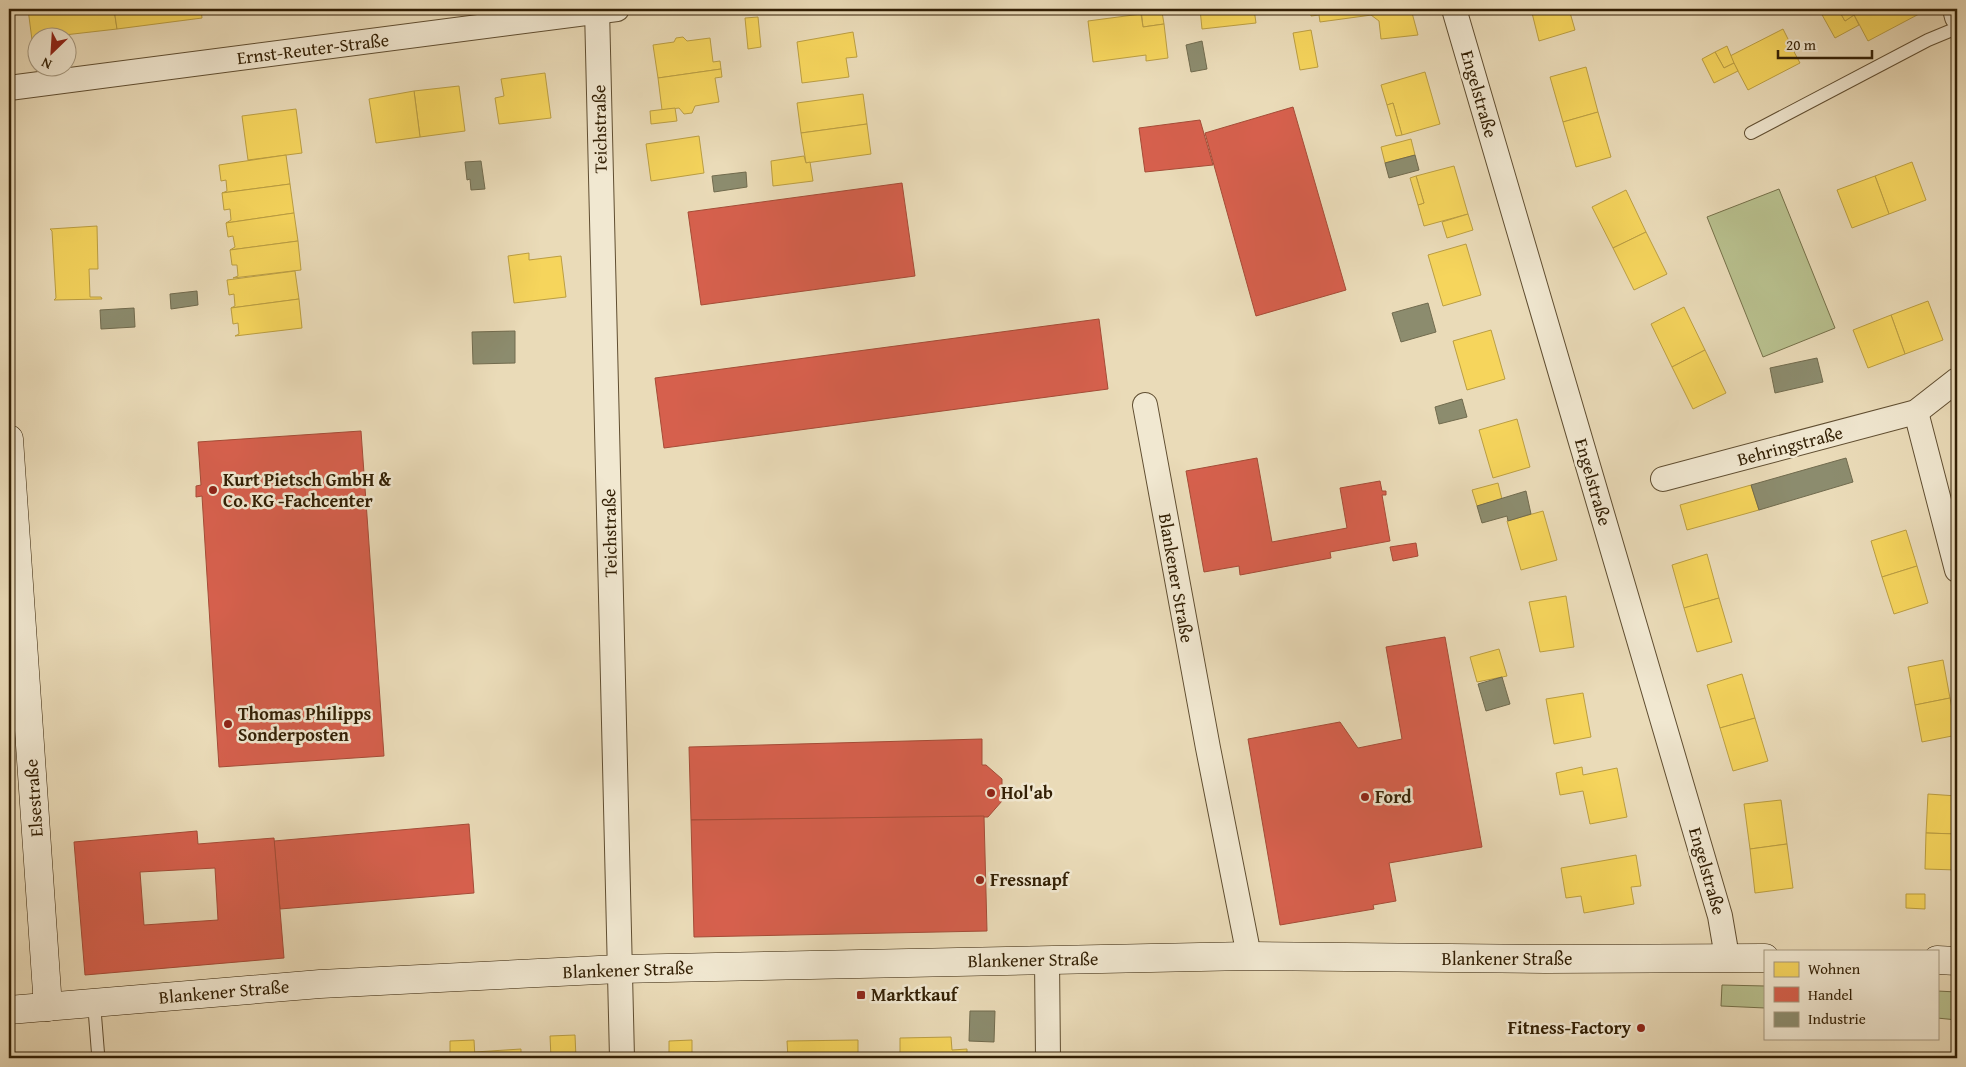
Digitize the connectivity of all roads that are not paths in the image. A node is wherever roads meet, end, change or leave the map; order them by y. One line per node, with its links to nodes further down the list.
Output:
1 (1454, 9): 15 (street, Engelstraße)
2 (1955, 9): 4 (street)
3 (604, 10): 6 (street, Ernst-Reuter-Straße); 20 (street, Teichstraße)
4 (1957, 17)
5 (1957, 28): 7 (lane)
6 (9, 88)
7 (1751, 133)
8 (1957, 380): 10 (street, Behringstraße)
9 (1145, 405): 14 (street, Blankener Straße)
10 (1916, 412): 12 (street, Behringstraße); 13 (street)
11 (9, 440): 22 (main road, Elsestraße)
12 (1663, 479)
13 (1957, 570)
14 (1249, 956): 15 (main road, Blankener Straße); 17 (main road, Blankener Straße)
15 (1727, 957): 16 (main road, Blankener Straße)
16 (1764, 958)
17 (1047, 960): 20 (main road, Blankener Straße); 26 (street)
18 (1938, 960): 19 (main road)
19 (1957, 960)
20 (619, 969): 21 (main road, Blankener Straße); 25 (street, Teichstraße)
21 (94, 1003): 22 (main road, Blankener Straße); 24 (lane)
22 (48, 1007): 23 (main road, Blankener Straße)
23 (9, 1010)
24 (98, 1053)
25 (622, 1058)
26 (1048, 1058)

